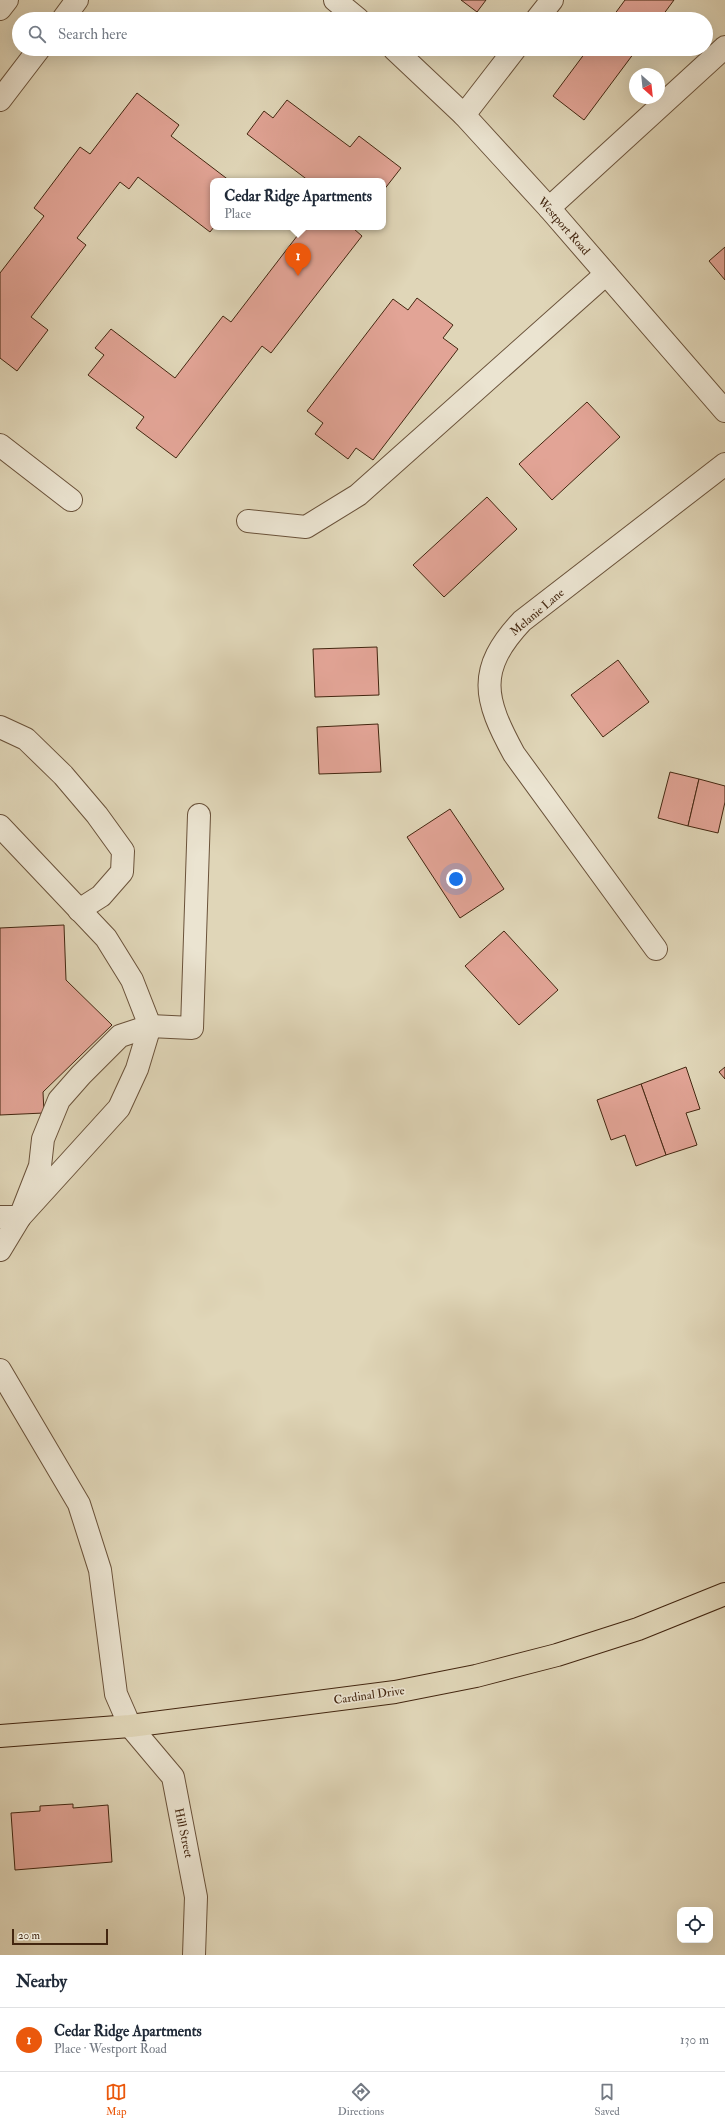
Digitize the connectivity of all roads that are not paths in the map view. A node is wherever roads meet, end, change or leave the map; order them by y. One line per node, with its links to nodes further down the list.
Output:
1 (7, 0): 5 (street)
2 (77, 0): 6 (street)
3 (334, 0): 7 (street)
4 (552, 0): 8 (street)
5 (0, 9)
6 (68, 12)
7 (349, 12)
8 (543, 12)
9 (725, 47): 15 (street)
10 (34, 56): 13 (street)
11 (401, 56): 14 (street, Westport Road)
12 (510, 56): 14 (street)
13 (0, 100)
14 (464, 115): 15 (street, Westport Road)
15 (549, 208): 16 (street, Westport Road)
16 (606, 274): 17 (street, Westport Road); 21 (street)
17 (725, 411)
18 (0, 445): 20 (street)
19 (725, 464): 26 (street, Melanie Lane)
20 (71, 500)
21 (248, 521)
22 (0, 727): 25 (street)
23 (199, 815): 27 (street)
24 (0, 826): 25 (street)
25 (79, 910): 27 (street)
26 (656, 949)
27 (150, 1026): 28 (street); 28 (street)
28 (10, 1217): 29 (street)
29 (0, 1250)
30 (0, 1370): 32 (street, Hill Street)
31 (725, 1594): 32 (main road, Cardinal Drive)
32 (130, 1726): 33 (main road, Cardinal Drive); 34 (street, Hill Street)
33 (0, 1736)
34 (194, 1955)

